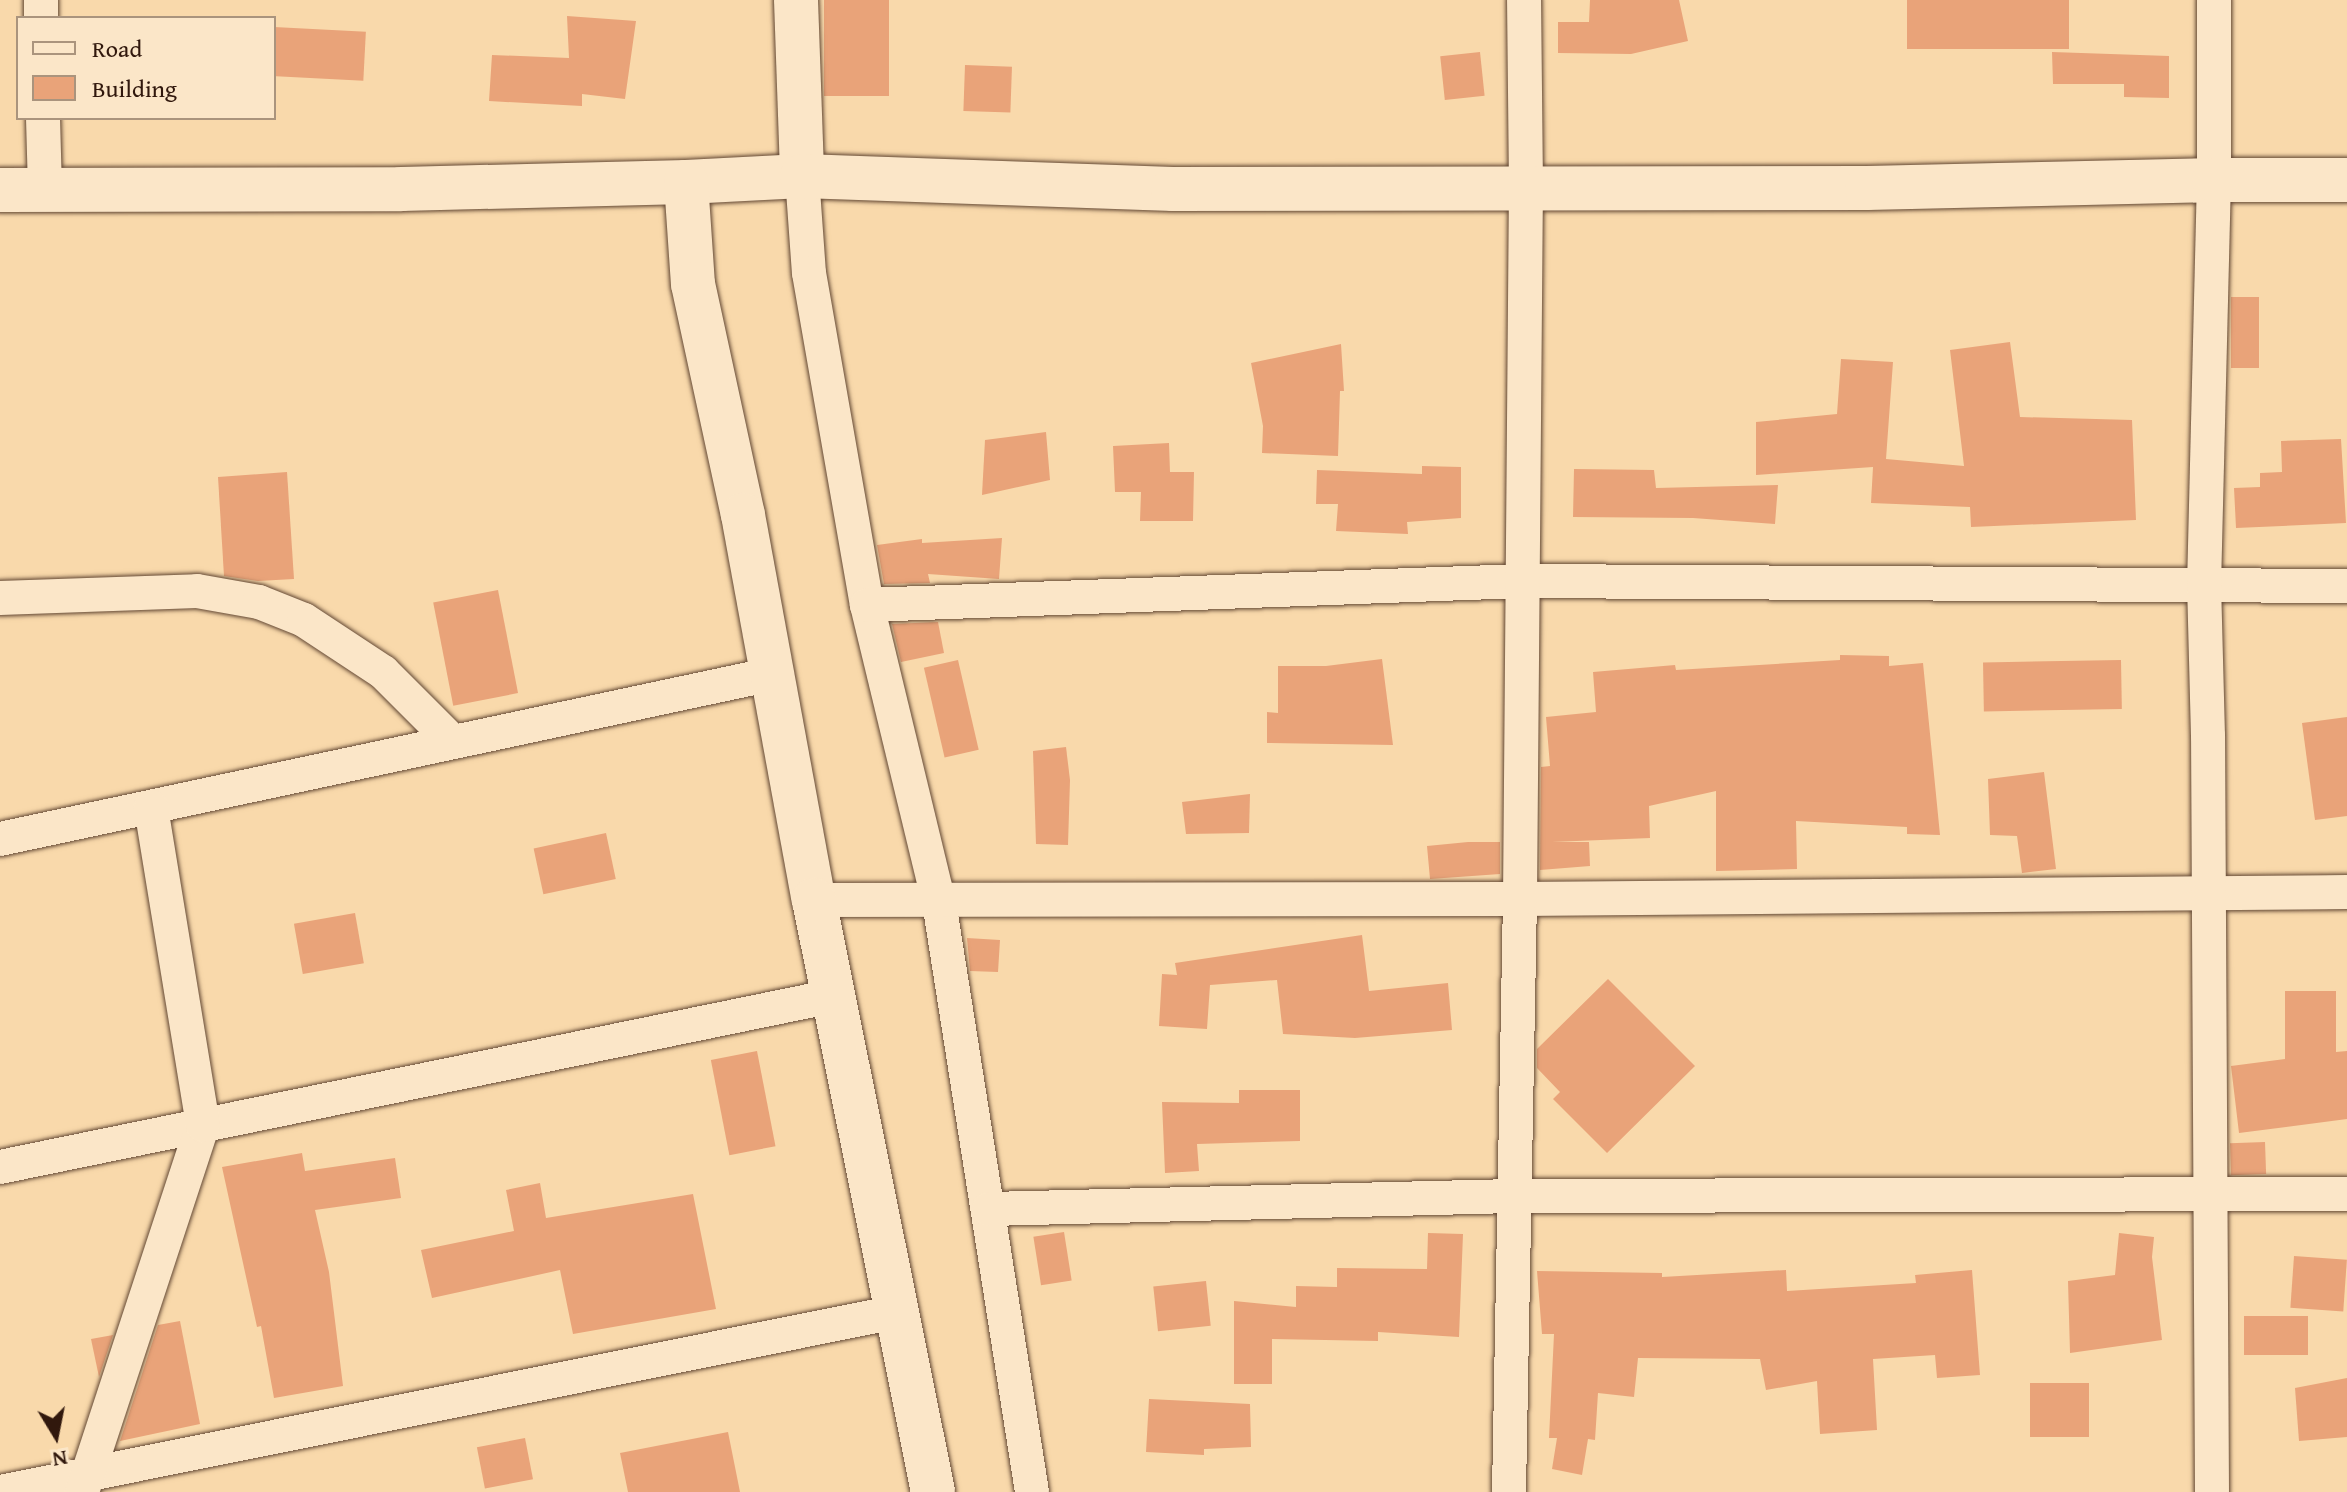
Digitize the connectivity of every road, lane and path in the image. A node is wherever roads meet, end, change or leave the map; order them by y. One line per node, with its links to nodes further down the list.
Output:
1 (796, 0): 5 (street)
2 (1524, 0): 9 (street)
3 (2214, 0): 6 (street)
4 (43, 120): 10 (street)
5 (802, 176): 8 (street); 9 (street); 16 (street)
6 (2214, 180): 7 (street); 9 (street); 14 (street)
7 (2347, 180)
8 (686, 182): 10 (street); 17 (street)
9 (1526, 187): 12 (street)
10 (45, 189): 11 (street)
11 (0, 190)
12 (1523, 581): 14 (street); 16 (street); 23 (street)
13 (2347, 586): 14 (street)
14 (2204, 587): 21 (street)
15 (0, 598): 18 (street)
16 (867, 605): 25 (street)
17 (772, 674): 18 (street); 24 (street)
18 (453, 742): 19 (street)
19 (151, 807): 20 (street); 27 (street)
20 (0, 839)
21 (2207, 892): 22 (street); 23 (street); 30 (street)
22 (2347, 892)
23 (1520, 899): 25 (street); 31 (street)
24 (814, 900): 25 (street); 26 (street)
25 (939, 902): 32 (street)
26 (833, 996): 27 (street); 33 (street)
27 (203, 1125): 28 (street); 34 (street)
28 (0, 1167)
29 (2347, 1194): 30 (street)
30 (2210, 1195): 31 (street); 39 (street)
31 (1515, 1196): 32 (street); 38 (street)
32 (989, 1209): 37 (street)
33 (896, 1312): 34 (street); 36 (street)
34 (85, 1483): 35 (street)
35 (0, 1492)
36 (933, 1492)
37 (1032, 1492)
38 (1509, 1492)
39 (2212, 1492)

